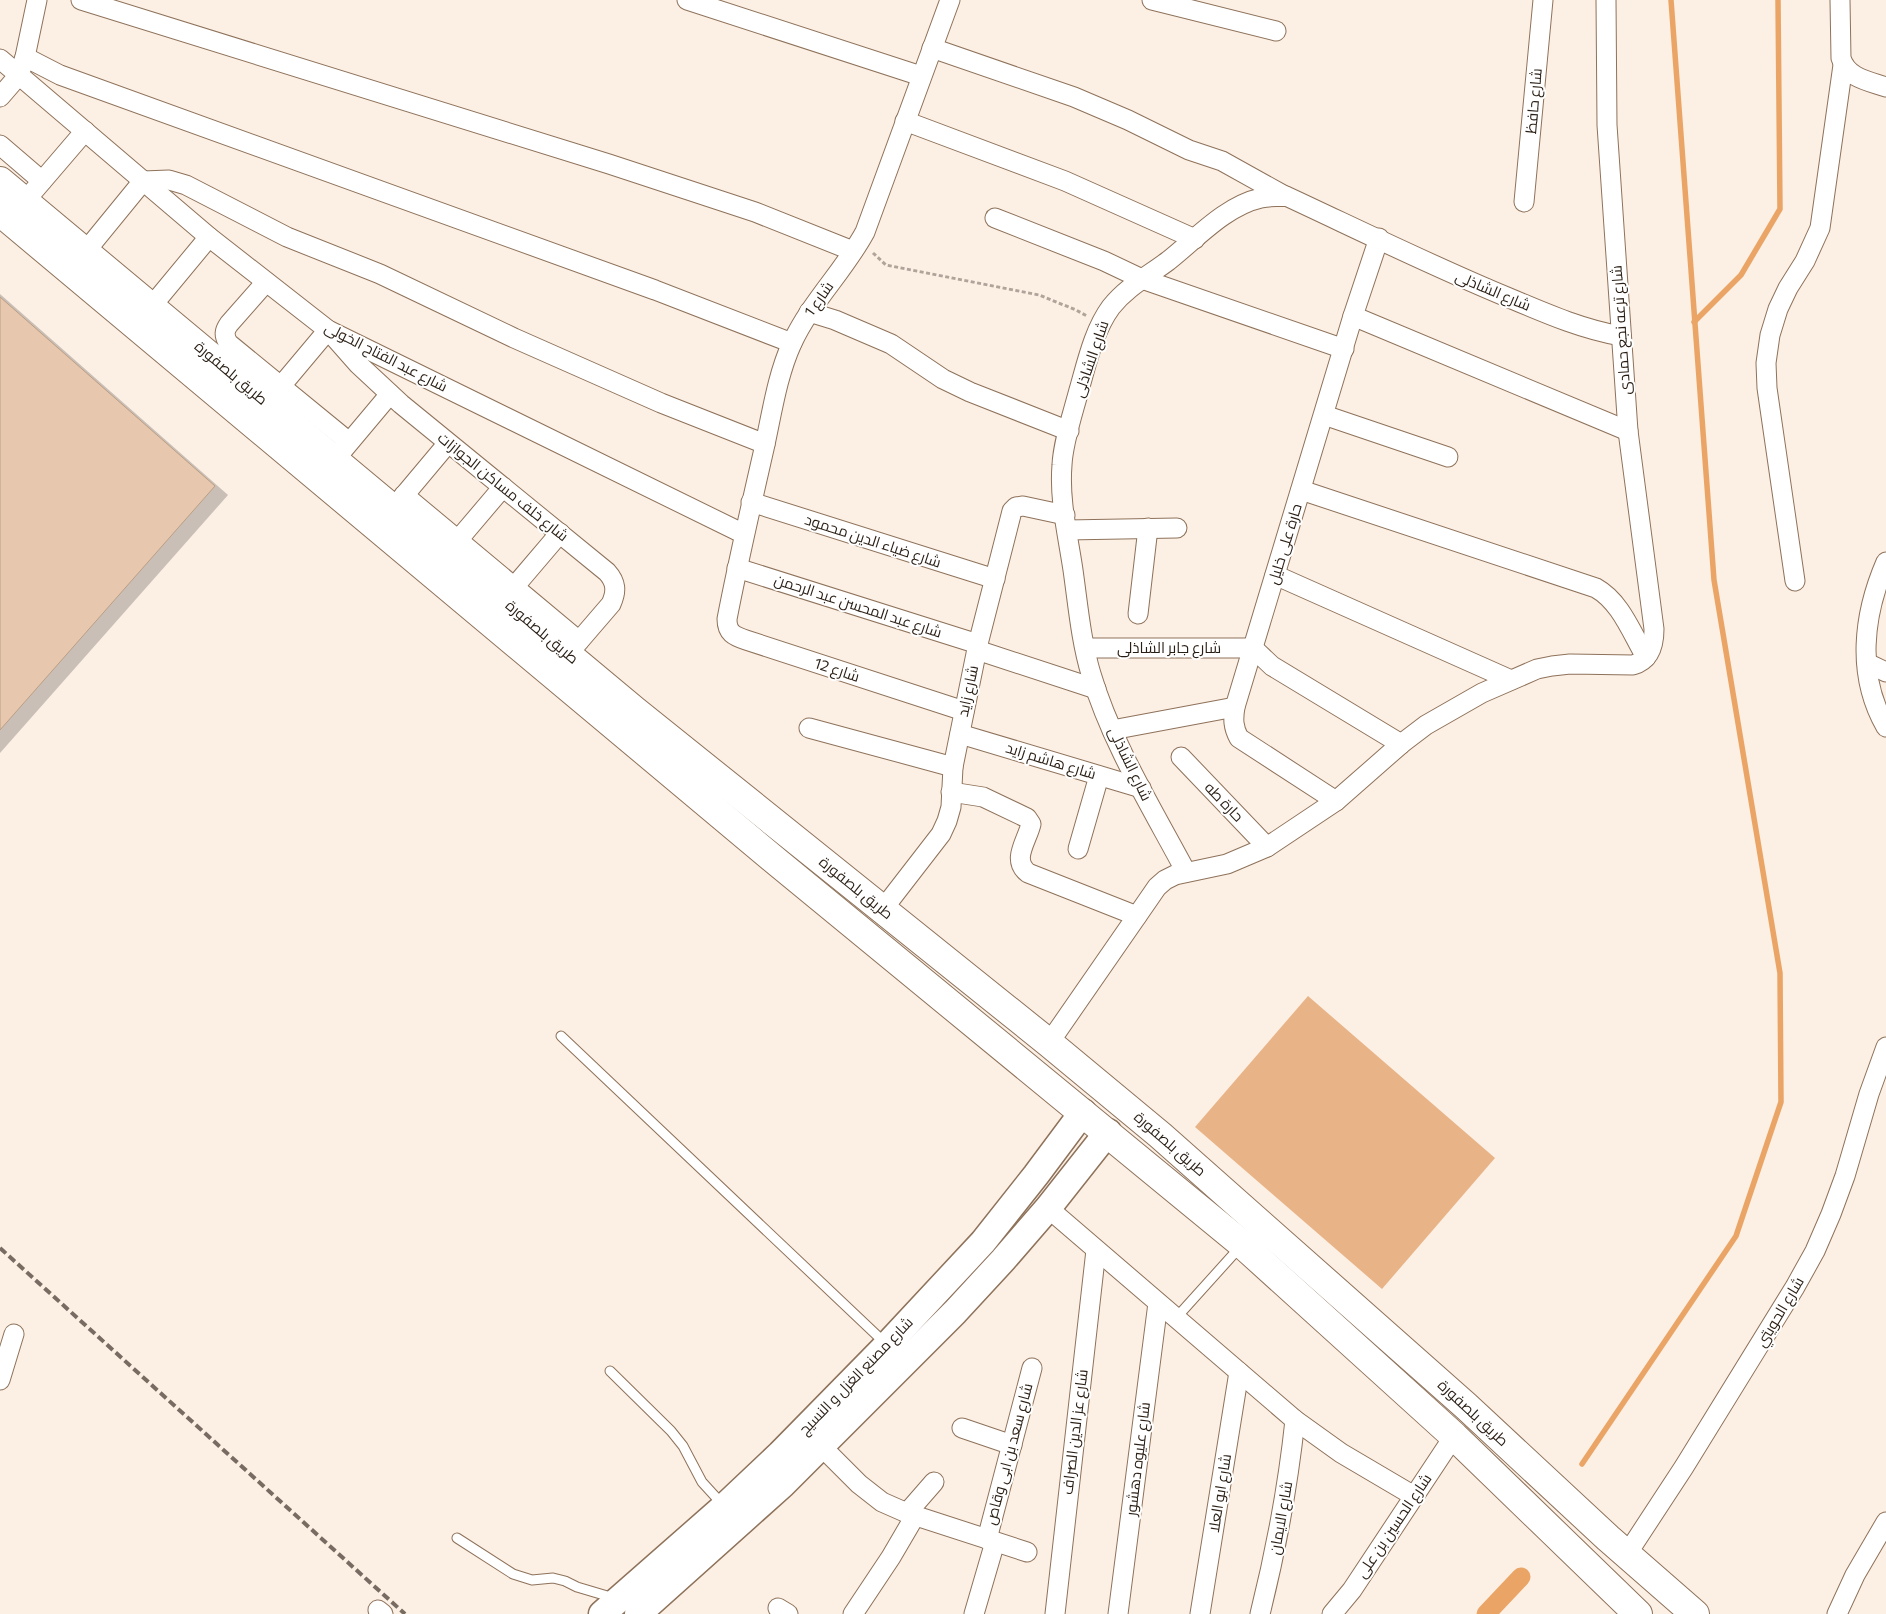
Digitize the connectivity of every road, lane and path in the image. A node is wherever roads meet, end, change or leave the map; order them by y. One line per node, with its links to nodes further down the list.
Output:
1 (37, 0): 13 (street)
2 (81, 0): 31 (street)
3 (687, 0): 14 (street)
4 (950, 0): 10 (street, شارع 1)
5 (1152, 0): 9 (street)
6 (1543, 0): 25 (street, شارع حافظ)
7 (1606, 0): 40 (street, شارع ترعه نجع حمادى)
8 (1840, 0): 12 (street)
9 (1276, 31)
10 (932, 48): 14 (street, شارع 1); 23 (street)
11 (0, 59): 13 (street, شارع عبد الفتاح الخولى)
12 (1842, 61): 15 (street); 66 (street)
13 (22, 66): 16 (street); 18 (street, شارع عبد الفتاح الخولى); 41 (street)
14 (921, 76): 17 (street, شارع 1)
15 (1886, 87)
16 (0, 97)
17 (905, 121): 30 (street); 31 (street, شارع 1)
18 (85, 131): 21 (street); 22 (street, شارع عبد الفتاح الخولى)
19 (0, 145): 21 (street)
20 (0, 181): 24 (main road, طريق بلصفورة)
21 (42, 181): 24 (street)
22 (143, 181): 28 (street, شارع عبد الفتاح الخولى); 32 (street); 49 (street)
23 (1286, 196): 29 (street, شارع الشاذلى); 30 (street, شارع الشاذلى)
24 (24, 201): 32 (main road, طريق بلصفورة)
25 (1524, 202)
26 (0, 212): 95 (main road, طريق بلصفورة)
27 (995, 218): 33 (street)
28 (209, 237): 34 (street, شارع عبد الفتاح الخولى); 35 (street)
29 (1379, 238): 37 (street, حارة على خليل); 40 (street, شارع الشاذلى)
30 (1195, 239): 33 (street, شارع الشاذلى)
31 (857, 246): 36 (street, شارع 1); 38 (path)
32 (85, 252): 35 (main road, طريق بلصفورة)
33 (1142, 279): 38 (street, شارع الشاذلى); 42 (street)
34 (266, 282): 39 (street, شارع عبد الفتاح الخولى); 43 (street)
35 (151, 307): 50 (main road, طريق بلصفورة)
36 (809, 312): 41 (street, شارع 1); 46 (street)
37 (1353, 316): 42 (street, حارة على خليل); 47 (street)
38 (1100, 324): 46 (street, شارع الشاذلى)
39 (328, 330): 43 (street); 44 (street, شارع خلف مساكن الجوازات); 60 (street, شارع عبد الفتاح الخولى)
40 (1621, 336): 47 (street, شارع ترعه نجع حمادى)
41 (792, 343): 49 (street, شارع 1)
42 (1344, 349): 45 (street, حارة على خليل)
43 (281, 386): 50 (street)
44 (390, 394): 48 (street, شارع خلف مساكن الجوازات); 50 (street)
45 (1324, 415): 51 (street); 53 (street, حارة على خليل)
46 (1069, 431): 56 (street, شارع الشاذلى)
47 (1628, 431): 74 (street, شارع ترعه نجع حمادى)
48 (448, 443): 52 (street, شارع خلف مساكن الجوازات); 54 (street)
49 (765, 444): 55 (street, شارع 1)
50 (342, 451): 54 (main road, طريق بلصفورة)
51 (1448, 458)
52 (503, 487): 59 (street, شارع خلف مساكن الجوازات); 61 (street)
53 (1301, 490): 64 (street, حارة على خليل); 74 (street)
54 (399, 502): 61 (street); 70 (main road, طريق بلصفورة)
55 (752, 502): 60 (street, شارع 1); 65 (street, شارع ضياء الدين محمود)
56 (1066, 522): 57 (street); 65 (street, شارع زايد); 72 (street, شارع الشاذلى)
57 (1148, 528): 58 (street); 69 (street)
58 (1177, 528)
59 (560, 533): 67 (street); 70 (street, شارع خلف مساكن الجوازات)
60 (744, 534): 63 (street, شارع 1)
61 (458, 540): 67 (street)
62 (1886, 562): 75 (street)
63 (737, 568): 68 (street, شارع 1); 71 (street, شارع عبد المحسن عبد الرحمن)
64 (1275, 575): 73 (street, حارة على خليل); 77 (street)
65 (995, 579): 71 (street, شارع زايد)
66 (1795, 581)
67 (514, 587): 70 (street)
68 (728, 612): 80 (street, شارع 12)
69 (1138, 614)
70 (574, 647): 92 (main road, طريق بلصفورة)
71 (977, 647): 78 (street, شارع عبد المحسن عبد الرحمن); 80 (street, شارع زايد)
72 (1085, 648): 73 (street, شارع جابر الشاذلى); 78 (street, شارع الشاذلى)
73 (1253, 648): 79 (street, حارة على خليل); 85 (street)
74 (1646, 657): 77 (street)
75 (1867, 663): 76 (street); 81 (street)
76 (1886, 672)
77 (1511, 680): 85 (street)
78 (1096, 689): 83 (street, شارع الشاذلى)
79 (1235, 707): 83 (street); 91 (street, حارة على خليل)
80 (964, 710): 84 (street, شارع زايد)
81 (1886, 727)
82 (809, 728): 87 (street)
83 (1112, 730): 89 (street, شارع الشاذلى)
84 (960, 734): 87 (street, شارع زايد); 88 (street, شارع هاشم زايد)
85 (1401, 744): 91 (street)
86 (1181, 757): 93 (street, حارة طه)
87 (953, 767): 90 (street, شارع زايد)
88 (1099, 776): 89 (street, شارع هاشم زايد); 94 (street)
89 (1141, 788): 96 (street, شارع الشاذلى)
90 (951, 792): 97 (street, شارع زايد); 98 (street)
91 (1336, 801): 93 (street)
92 (796, 839): 95 (main road); 97 (main road, طريق بلصفورة)
93 (1267, 847): 96 (street)
94 (1078, 850)
95 (777, 862): 102 (main road, طريق بلصفورة)
96 (1186, 872): 98 (street)
97 (883, 909): 100 (main road, طريق بلصفورة)
98 (1137, 916): 100 (street)
99 (561, 1036): 112 (lane)
100 (1049, 1043): 129 (main road, طريق بلصفورة)
101 (1886, 1047): 129 (street, شارع الحويتي)
102 (1082, 1112): 103 (main road, طريق بلصفورة); 105 (main road, شارع مصنع الغزل و النسيج)
103 (1108, 1132): 104 (main road, شارع مصنع الغزل و النسيج); 106 (main road, طريق بلصفورة)
104 (1048, 1208): 107 (street); 108 (main road, شارع مصنع الغزل و النسيج)
105 (983, 1242): 108 (main road); 112 (main road, شارع مصنع الغزل و النسيج)
106 (1242, 1244): 110 (lane); 119 (main road, طريق بلصفورة)
107 (1096, 1250): 109 (street); 135 (street, شارع عز الدين الصراف)
108 (1003, 1260): 112 (main road, شارع مصنع الغزل و النسيج)
109 (1158, 1303): 110 (street); 136 (street, شارع عليوه دهشور)
110 (1176, 1318): 115 (street)
111 (14, 1334): 116 (street)
112 (896, 1354): 121 (main road, شارع مصنع الغزل و النسيج); 124 (main road, شارع مصنع الغزل و النسيج)
113 (1032, 1368): 120 (street, شارع سعد بن ابى وقاص)
114 (610, 1371): 124 (lane)
115 (1239, 1372): 117 (street); 137 (street, شارع ابو العلا)
116 (0, 1380)
117 (1295, 1420): 123 (street); 138 (street, شارع الايمان)
118 (962, 1428): 120 (street)
119 (1454, 1436): 123 (street, شارع الحسين بن على); 140 (main road, طريق بلصفورة)
120 (1012, 1445): 128 (street, شارع سعد بن ابى وقاص)
121 (822, 1447): 124 (main road, شارع مصنع الغزل و النسيج); 125 (street)
122 (934, 1482): 125 (street)
123 (1414, 1496): 139 (street, شارع الحسين بن على)
124 (733, 1514): 132 (main road, شارع مصنع الغزل و النسيج)
125 (911, 1514): 128 (street); 133 (street)
126 (1886, 1522): 143 (street)
127 (457, 1538): 132 (lane)
128 (991, 1541): 130 (street); 134 (street, شارع سعد بن ابى وقاص)
129 (1618, 1546): 131 (main road, طريق بلصفورة)
130 (1026, 1552)
131 (1662, 1586): 141 (main road); 142 (main road, طريق بلصفورة)
132 (624, 1610)
133 (853, 1614)
134 (974, 1614)
135 (1054, 1614)
136 (1118, 1614)
137 (1200, 1614)
138 (1260, 1614)
139 (1332, 1614)
140 (1638, 1614)
141 (1644, 1614)
142 (1695, 1614)
143 (1837, 1614)

